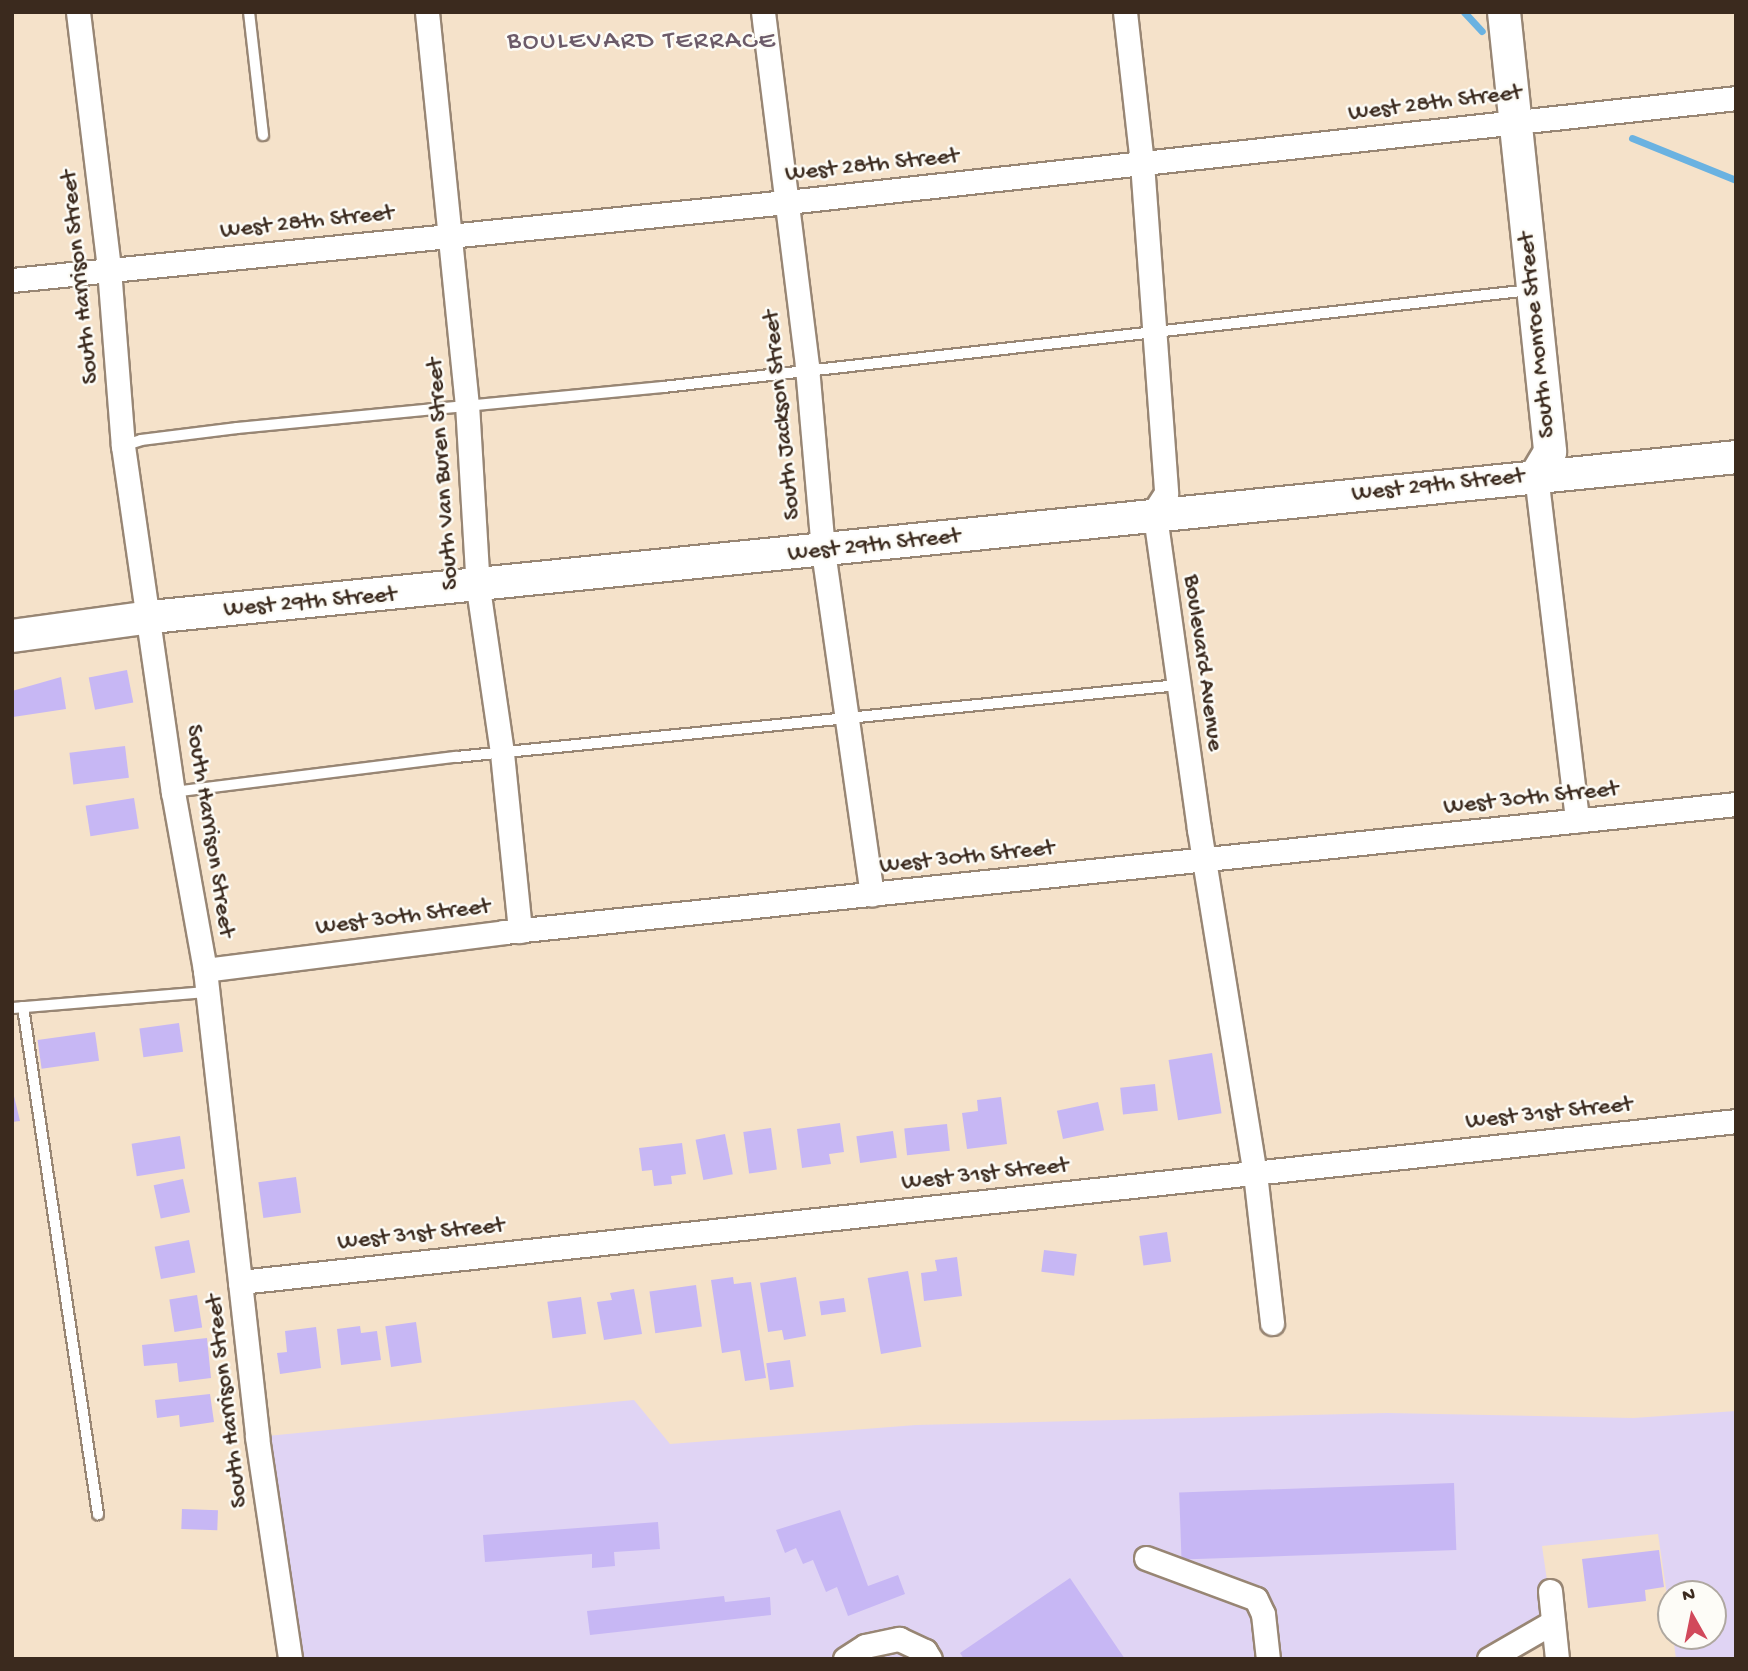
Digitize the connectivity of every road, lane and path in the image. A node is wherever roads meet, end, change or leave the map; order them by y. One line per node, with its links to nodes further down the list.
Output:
1 (78, 12): 13 (street, South Harrison Street)
2 (248, 12): 9 (lane)
3 (427, 12): 12 (street, South Van Buren Street)
4 (763, 12): 11 (street, South Jackson Street)
5 (1125, 12): 10 (street)
6 (1504, 12): 8 (street, South Monroe Street)
7 (1736, 98): 8 (street, West 28th Street)
8 (1517, 121): 10 (street, West 28th Street); 15 (street, South Monroe Street)
9 (263, 135)
10 (1142, 163): 11 (street, West 28th Street); 16 (street)
11 (787, 202): 12 (street, West 28th Street); 17 (street, South Jackson Street)
12 (449, 234): 13 (street, West 28th Street); 18 (street, South Van Buren Street)
13 (109, 269): 14 (street, West 28th Street); 19 (street, South Harrison Street)
14 (12, 280)
15 (1533, 290): 16 (lane); 21 (street, South Monroe Street)
16 (1155, 332): 17 (lane); 22 (street)
17 (807, 368): 18 (lane); 23 (street, South Jackson Street)
18 (467, 404): 19 (lane); 24 (street, South Van Buren Street)
19 (123, 446): 25 (street, South Harrison Street)
20 (1736, 457): 21 (street, West 29th Street)
21 (1536, 475): 22 (street, West 29th Street); 32 (street, South Monroe Street)
22 (1151, 516): 23 (street, West 29th Street); 27 (street, Boulevard Avenue)
23 (823, 551): 24 (street, West 29th Street); 28 (street, South Jackson Street)
24 (478, 588): 25 (street, West 29th Street); 29 (street, South Van Buren Street)
25 (151, 617): 26 (street, West 29th Street); 30 (street, South Harrison Street)
26 (12, 636)
27 (1178, 685): 28 (lane); 33 (street, Boulevard Avenue)
28 (850, 717): 29 (lane); 34 (street, South Jackson Street)
29 (502, 753): 30 (lane); 35 (street, South Van Buren Street)
30 (173, 792): 36 (street, South Harrison Street)
31 (1736, 804): 32 (street, West 30th Street)
32 (1577, 821): 33 (street, West 30th Street)
33 (1205, 859): 34 (street, West 30th Street); 39 (street, Boulevard Avenue)
34 (872, 895): 35 (street, West 30th Street)
35 (520, 931): 36 (street, West 30th Street)
36 (206, 981): 37 (lane, West 30th Street); 40 (street, South Harrison Street)
37 (18, 1008): 42 (lane)
38 (1736, 1122): 39 (street, West 31st Street)
39 (1255, 1173): 40 (street, West 31st Street); 41 (street, Boulevard Avenue)
40 (240, 1282): 46 (street, South Harrison Street)
41 (1272, 1323)
42 (98, 1514)
43 (1146, 1558): 49 (street)
44 (1550, 1591): 45 (street)
45 (1553, 1622): 50 (street); 51 (street)
46 (290, 1659)
47 (845, 1659): 48 (street)
48 (930, 1659)
49 (1268, 1659)
50 (1489, 1659)
51 (1557, 1659)

